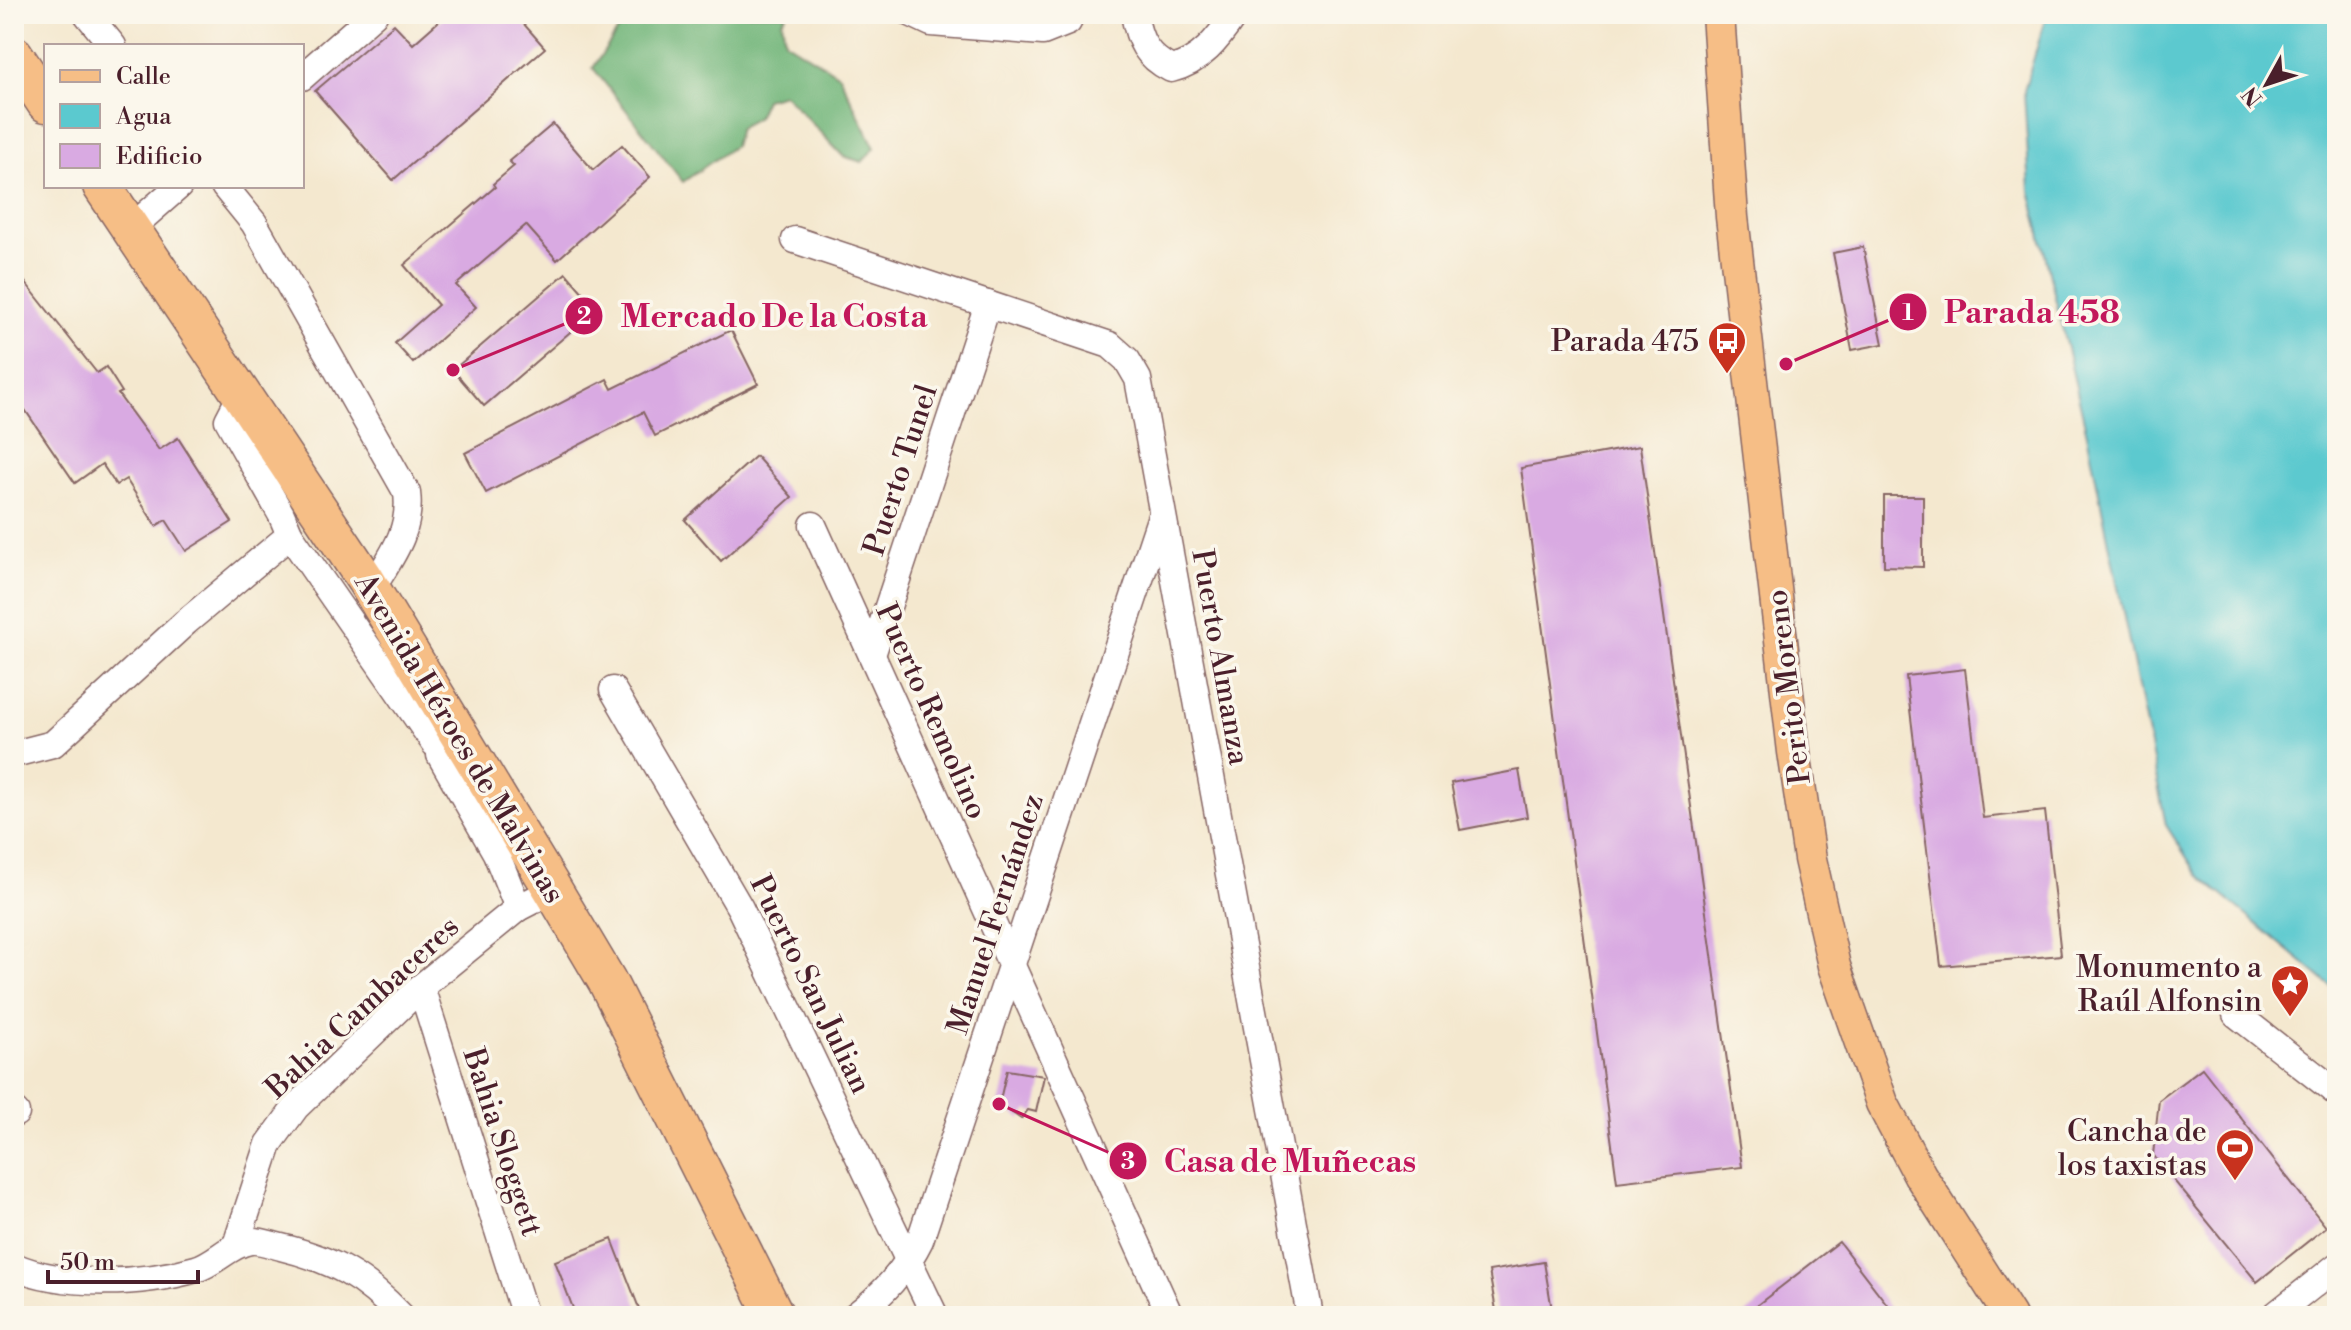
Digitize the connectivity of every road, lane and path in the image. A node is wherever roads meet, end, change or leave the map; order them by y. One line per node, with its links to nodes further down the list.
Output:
1 (87, 14): 8 (street)
2 (374, 14): 10 (street)
3 (912, 14): 4 (street)
4 (1072, 14)
5 (1134, 14): 6 (street)
6 (1235, 14)
7 (1718, 14): 45 (main road, Perito Moreno)
8 (111, 44)
9 (14, 55): 11 (highway)
10 (304, 75)
11 (44, 100)
12 (103, 188): 15 (highway, Avenida Héroes de Malvinas)
13 (177, 188): 15 (street)
14 (226, 188): 22 (street)
15 (130, 229): 18 (highway, Avenida Héroes de Malvinas)
16 (795, 240): 17 (street, Puerto Almanza)
17 (988, 304): 19 (street, Puerto Almanza); 23 (street, Puerto Tunel)
18 (241, 395): 21 (street); 22 (highway, Avenida Héroes de Malvinas)
19 (1162, 513): 30 (street, Manuel Fernández); 44 (street, Puerto Almanza)
20 (813, 525): 23 (street, Puerto Remolino)
21 (290, 535): 25 (street); 26 (street)
22 (371, 590): 27 (highway, Avenida Héroes de Malvinas)
23 (872, 655): 30 (street, Puerto Remolino)
24 (613, 690): 35 (street, Puerto San Julian)
25 (435, 744): 27 (street); 29 (street)
26 (14, 754)
27 (483, 777): 28 (highway, Avenida Héroes de Malvinas)
28 (553, 890): 29 (street, Bahia Cambaceres); 40 (highway, Avenida Héroes de Malvinas)
29 (518, 908): 31 (street, Bahia Cambaceres)
30 (1012, 965): 35 (street, Manuel Fernández); 43 (street, Puerto Remolino)
31 (421, 987): 34 (street, Bahia Cambaceres); 39 (street, Bahia Sloggett)
32 (2236, 1014): 33 (street)
33 (2337, 1093)
34 (236, 1245): 37 (street); 38 (street)
35 (910, 1261): 41 (street, Manuel Fernández); 42 (street, Puerto San Julian)
36 (2337, 1266): 46 (street)
37 (19, 1274)
38 (401, 1316)
39 (525, 1316)
40 (775, 1316)
41 (855, 1316)
42 (935, 1316)
43 (1170, 1316)
44 (1310, 1316)
45 (2010, 1316)
46 (2274, 1316)

